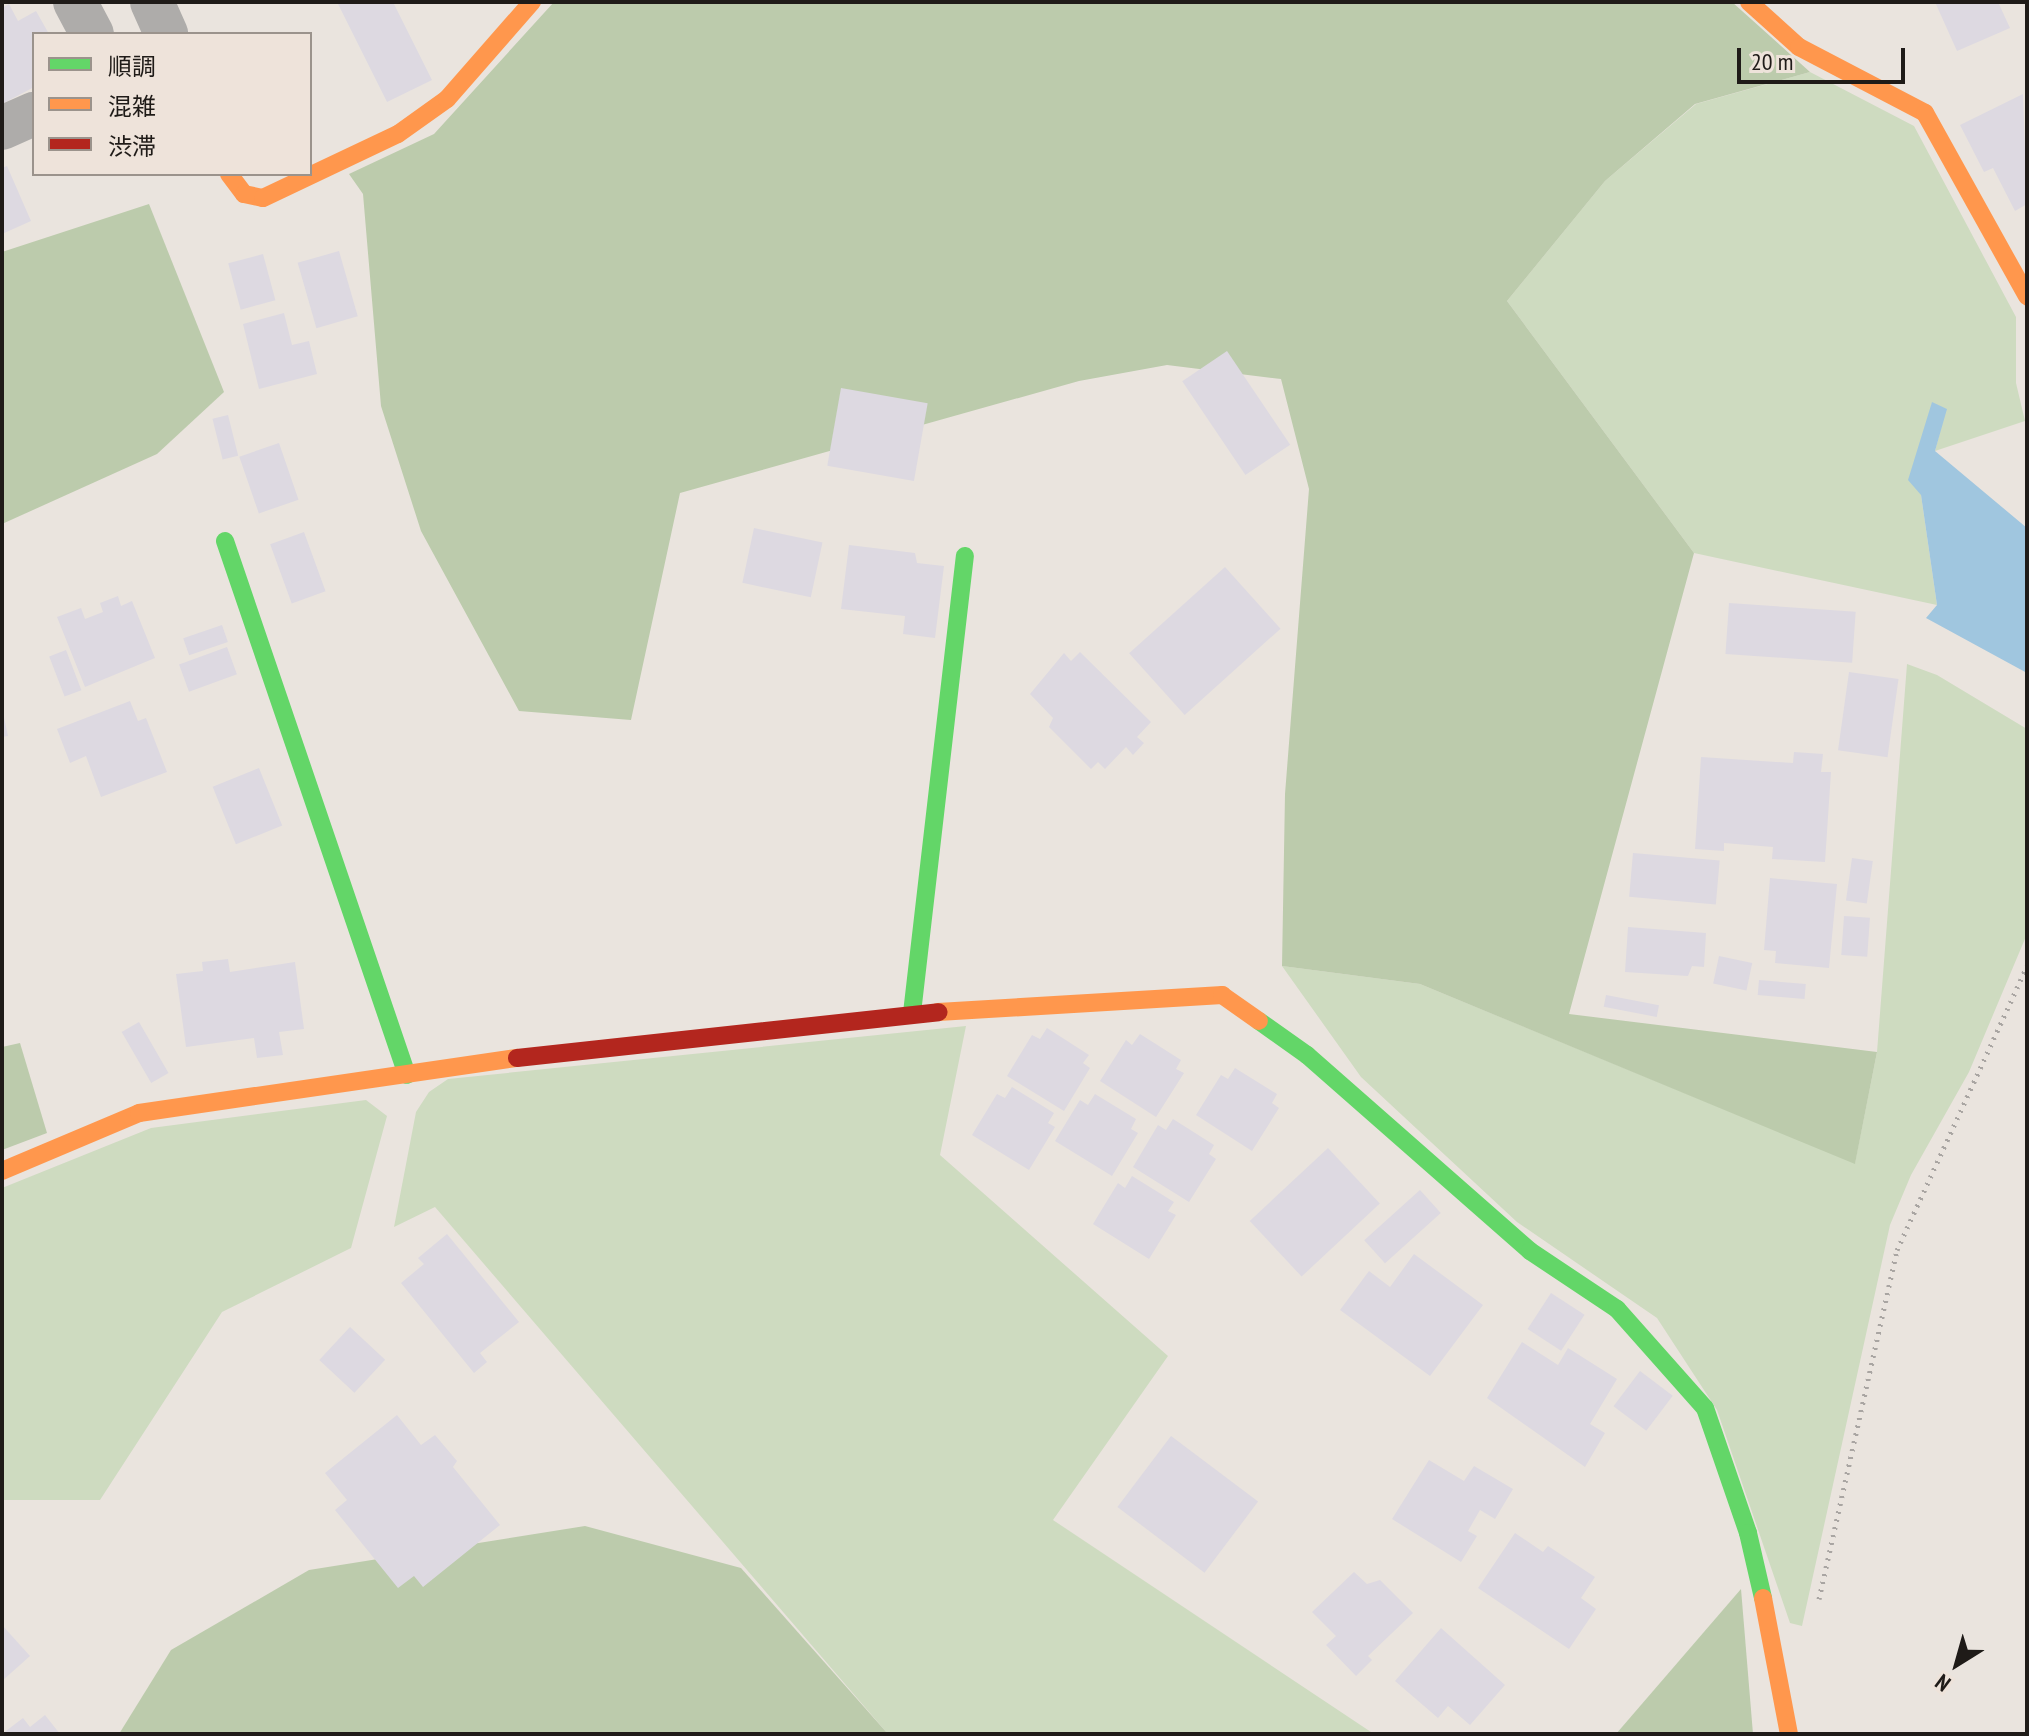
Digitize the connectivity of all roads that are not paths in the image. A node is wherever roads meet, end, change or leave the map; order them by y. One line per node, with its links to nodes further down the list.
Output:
1 (75, 2): 5 (street)
2 (152, 2): 6 (street)
3 (532, 2): 9 (street)
4 (1749, 2): 12 (street)
5 (91, 32)
6 (165, 32)
7 (32, 115): 8 (street)
8 (2, 128)
9 (312, 175)
10 (230, 176): 11 (street)
11 (309, 176)
12 (2027, 296)
13 (225, 541): 16 (street)
14 (965, 556): 15 (street)
15 (912, 1013): 16 (street); 18 (street)
16 (407, 1075): 17 (street)
17 (2, 1171)
18 (1789, 1734)

